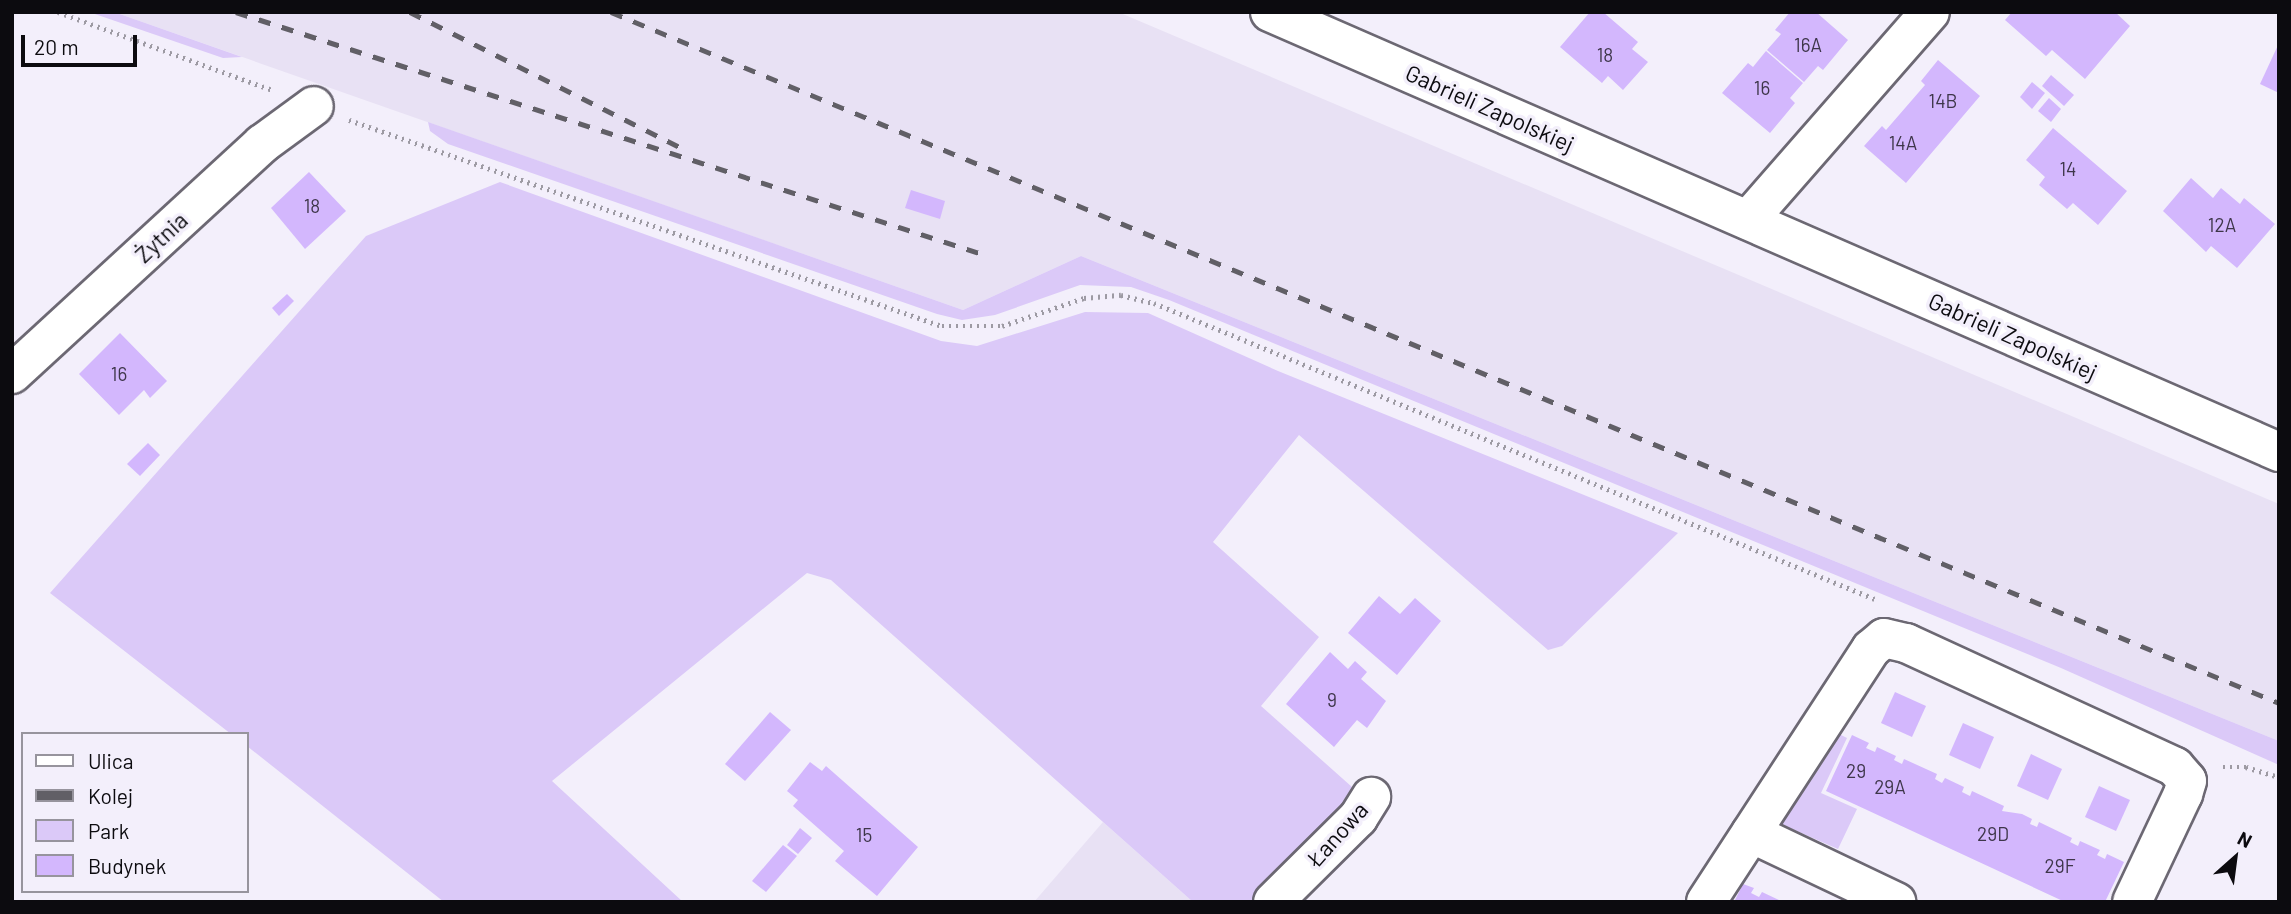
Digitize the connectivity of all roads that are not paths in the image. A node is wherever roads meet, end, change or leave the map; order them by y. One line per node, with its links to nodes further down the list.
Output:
1 (1270, 12): 4 (street, Gabrieli Zapolskiej)
2 (1930, 12): 4 (street)
3 (314, 106): 5 (street, Żytnia)
4 (1748, 220): 6 (street, Gabrieli Zapolskiej)
5 (12, 374)
6 (2279, 452)
7 (1371, 797): 9 (street, Łanowa)
8 (1751, 833): 10 (street); 11 (street); 12 (street)
9 (1273, 902)
10 (1706, 902)
11 (1896, 902)
12 (2132, 902)

